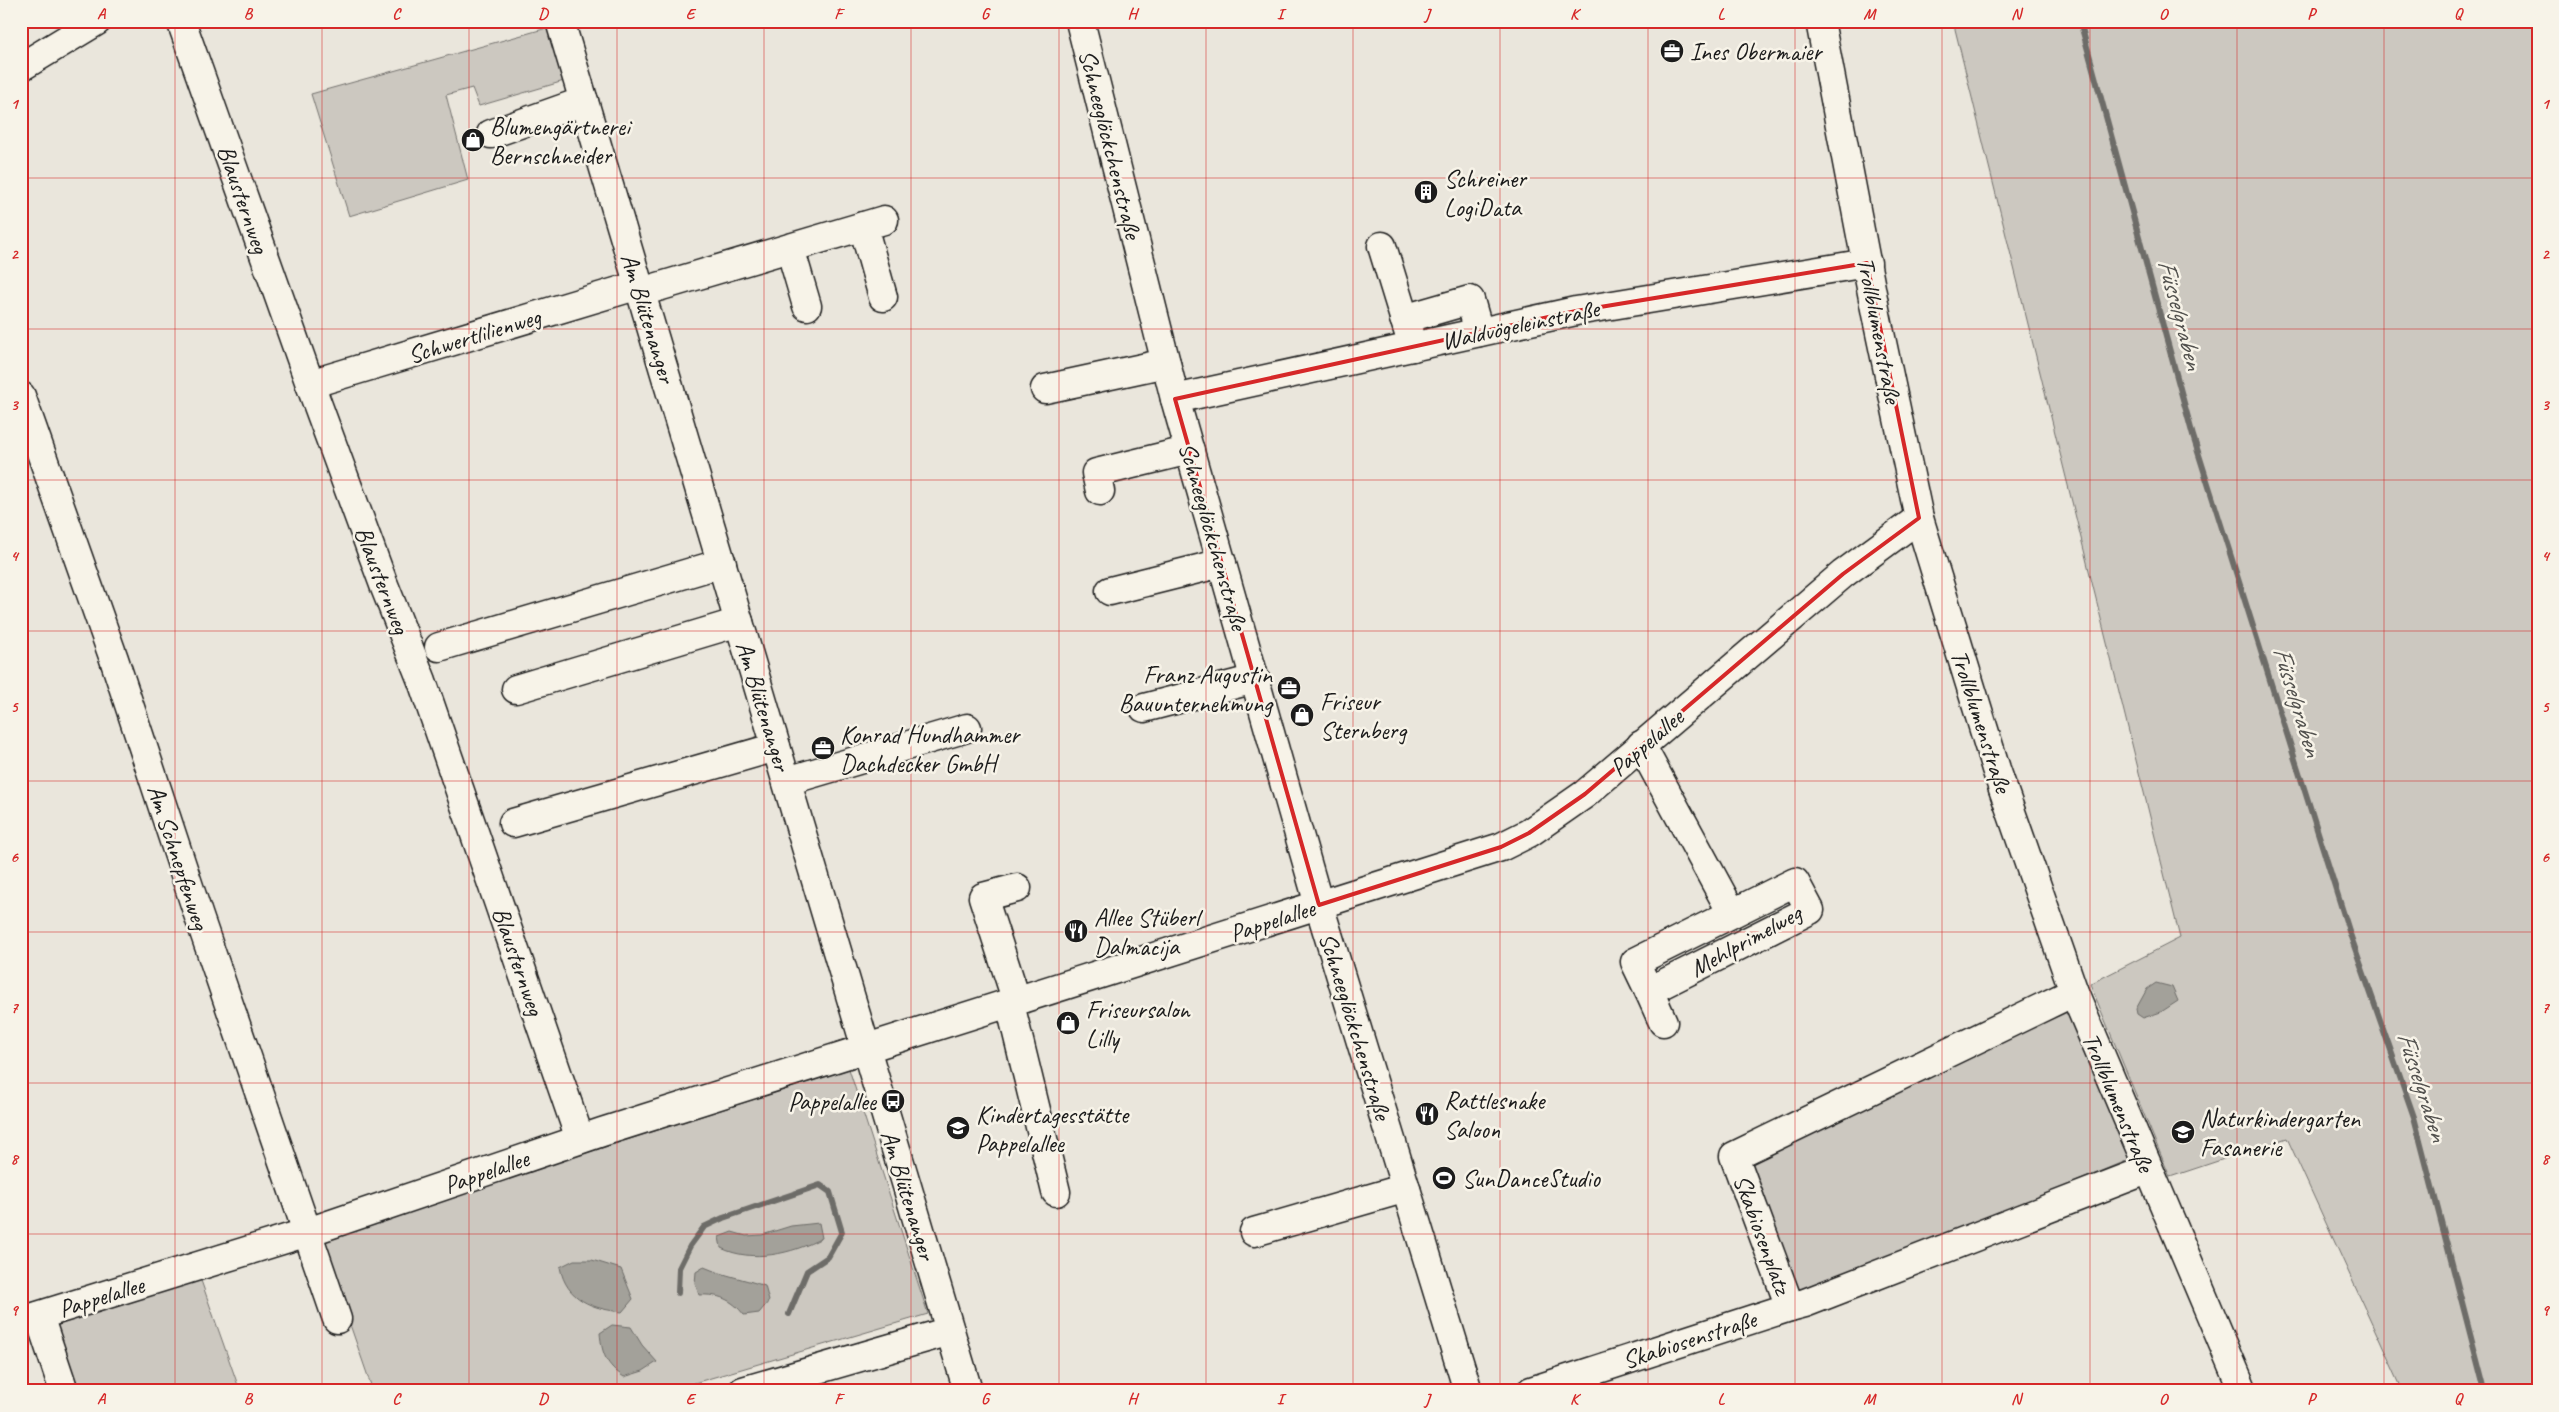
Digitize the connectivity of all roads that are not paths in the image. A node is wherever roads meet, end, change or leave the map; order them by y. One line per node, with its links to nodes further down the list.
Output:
1 (97, 21): 6 (street)
2 (182, 21): 19 (street, Blausternweg)
3 (560, 21): 7 (street, Am Blütenanger)
4 (1080, 21): 18 (street, Schneeglöckchenstraße)
5 (1820, 21): 11 (street, Trollblumenstraße)
6 (21, 67)
7 (584, 101): 8 (street); 12 (street, Am Blütenanger)
8 (491, 134)
9 (1382, 246): 15 (street)
10 (790, 248): 12 (street, Schwertlilienweg); 13 (street, Schwertlilienweg); 14 (street)
11 (1867, 263): 16 (street, Waldvögeleinstraße); 25 (street, Trollblumenstraße)
12 (640, 289): 19 (street, Schwertlilienweg); 26 (street, Am Blütenanger)
13 (883, 297)
14 (807, 306)
15 (1404, 319): 16 (street); 17 (street)
16 (1480, 332): 17 (street, Waldvögeleinstraße)
17 (1413, 347): 22 (street, Waldvögeleinstraße)
18 (1166, 363): 20 (street); 22 (street, Schneeglöckchenstraße)
19 (310, 384): 48 (street, Blausternweg)
20 (1045, 390)
21 (21, 396): 52 (street, Am Schnepfenweg)
22 (1175, 399): 23 (street, Schneeglöckchenstraße)
23 (1190, 450): 24 (street); 27 (street, Schneeglöckchenstraße)
24 (1100, 491)
25 (1919, 518): 36 (street, Pappelallee); 44 (street, Trollblumenstraße)
26 (720, 558): 29 (street); 30 (street, Am Blütenanger); 31 (street)
27 (1222, 563): 28 (street); 32 (street, Schneeglöckchenstraße)
28 (1110, 591)
29 (506, 613)
30 (739, 622): 33 (street); 37 (street, Am Blütenanger)
31 (440, 647)
32 (1255, 679): 34 (street); 41 (street, Schneeglöckchenstraße)
33 (516, 689)
34 (1144, 708)
35 (966, 728): 38 (street)
36 (1641, 745): 41 (street, Pappelallee); 42 (street, Mehlprimelweg)
37 (776, 747): 38 (street, Am Blütenanger); 39 (street)
38 (787, 781): 47 (street, Am Blütenanger)
39 (513, 823)
40 (1017, 888): 45 (street)
41 (1319, 905): 45 (street, Pappelallee); 50 (street, Schneeglöckchenstraße)
42 (1732, 913): 43 (street, Mehlprimelweg); 43 (street, Mehlprimelweg)
43 (1649, 991): 46 (street, Mehlprimelweg)
44 (2074, 992): 49 (street, Trollblumenstraße); 54 (street, Skabiosenplatz)
45 (1013, 1003): 47 (street, Pappelallee); 51 (street)
46 (1663, 1022)
47 (866, 1049): 48 (street, Pappelallee); 57 (street, Am Blütenanger)
48 (580, 1139): 52 (street, Pappelallee)
49 (2147, 1170): 54 (street, Skabiosenplatz); 63 (street, Trollblumenstraße)
50 (1406, 1188): 53 (street); 61 (street, Schneeglöckchenstraße)
51 (1056, 1192)
52 (308, 1232): 55 (street, Pappelallee); 56 (street, Am Schnepfenweg)
53 (1254, 1232)
54 (1790, 1307): 62 (street, Skabiosenstraße)
55 (30, 1318): 58 (street)
56 (337, 1319)
57 (950, 1331): 59 (street); 60 (street, Am Blütenanger)
58 (64, 1391)
59 (743, 1391)
60 (968, 1391)
61 (1468, 1391)
62 (1531, 1391)
63 (2243, 1391)

